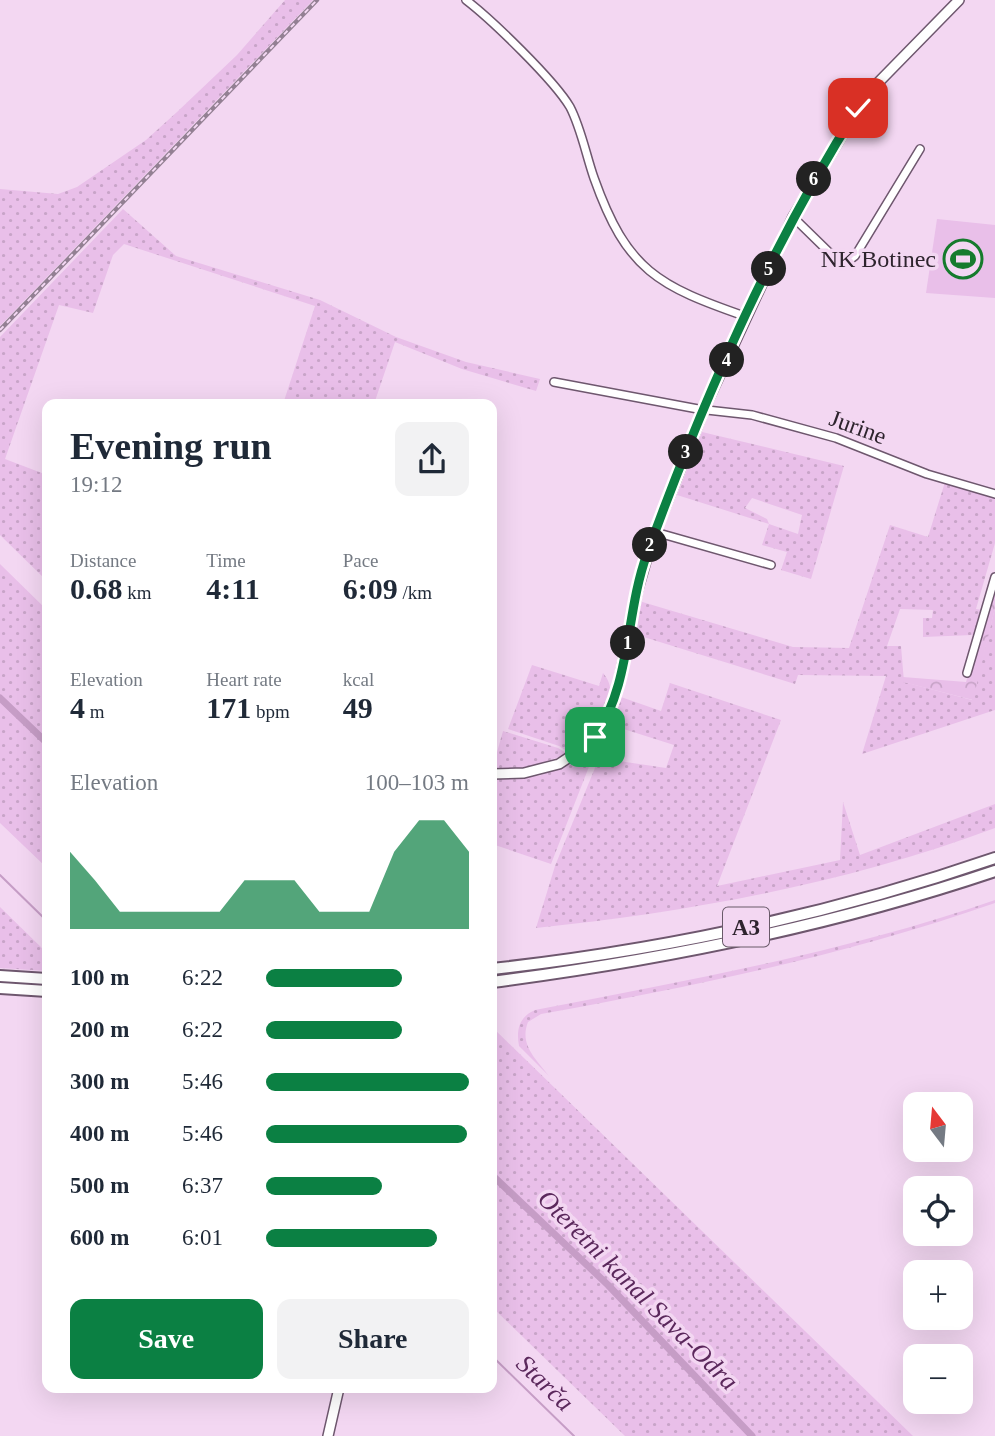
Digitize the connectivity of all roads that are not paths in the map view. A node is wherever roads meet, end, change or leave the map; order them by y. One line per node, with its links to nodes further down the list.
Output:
1 (466, 0): 5 (street)
2 (959, 0): 4 (main road)
3 (920, 149): 4 (street)
4 (793, 217): 5 (main road)
5 (747, 317): 7 (main road)
6 (554, 382): 7 (street, Jurine)
7 (704, 409): 8 (street, Jurine); 9 (main road)
8 (995, 494)
9 (655, 532): 10 (street); 13 (main road)
10 (771, 565)
11 (995, 576): 12 (street)
12 (967, 673)
13 (497, 774)
14 (995, 858): 16 (highway, A3)
15 (995, 871): 19 (highway, A3)
16 (497, 968)
17 (0, 976): 18 (highway)
18 (42, 979)
19 (497, 981)
20 (0, 988): 21 (highway)
21 (42, 991)
22 (339, 1393): 23 (main road)
23 (328, 1436)

